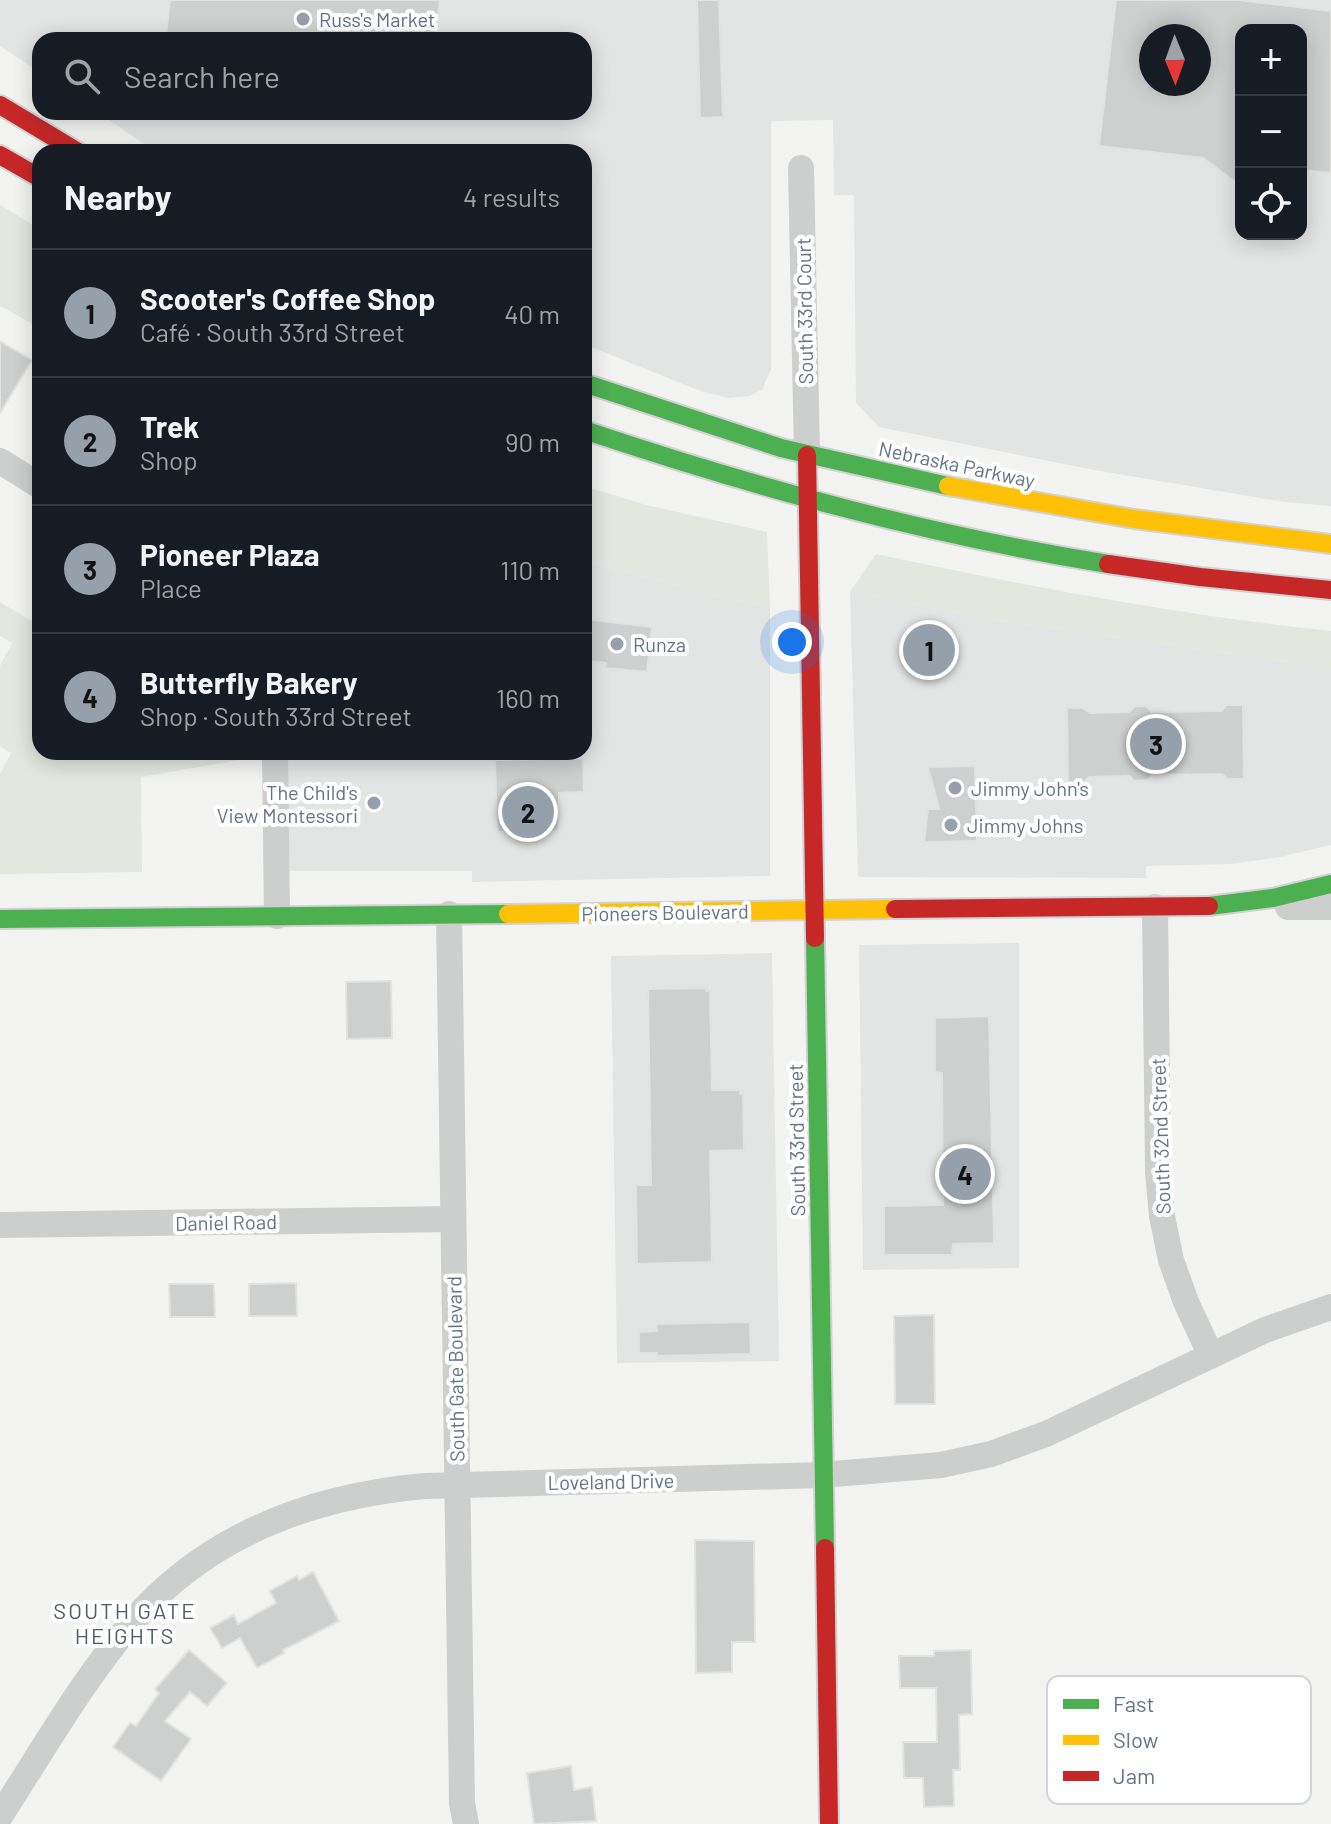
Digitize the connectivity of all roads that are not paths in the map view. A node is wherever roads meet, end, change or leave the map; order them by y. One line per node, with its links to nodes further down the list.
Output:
1 (0, 105): 2 (main road)
2 (65, 144)
3 (0, 155): 5 (main road)
4 (801, 168): 8 (street, South 33rd Court)
5 (32, 173)
6 (592, 386): 8 (main road, Nebraska Parkway)
7 (592, 433): 11 (main road)
8 (807, 455): 11 (main road, South 33rd Street); 12 (main road, Nebraska Parkway)
9 (0, 461): 10 (street)
10 (32, 481)
11 (810, 501): 13 (main road); 19 (main road, South 33rd Street)
12 (1331, 544)
13 (1331, 590)
14 (275, 760): 21 (street)
15 (1331, 884): 16 (main road)
16 (1209, 906): 17 (main road, Pioneers Boulevard); 18 (street, Pioneers Boulevard)
17 (1155, 907): 19 (main road, Pioneers Boulevard); 26 (street, South 32nd Street)
18 (1331, 907)
19 (815, 910): 20 (main road, Pioneers Boulevard); 27 (main road, South 33rd Street)
20 (449, 914): 21 (main road, Pioneers Boulevard); 23 (street, South Gate Boulevard)
21 (277, 916): 22 (main road, Pioneers Boulevard)
22 (0, 919)
23 (453, 1219): 24 (street, Daniel Road); 28 (street, South Gate Boulevard)
24 (0, 1225)
25 (1331, 1307): 26 (street, Loveland Drive)
26 (1211, 1356): 27 (street, Loveland Drive)
27 (822, 1475): 28 (street, Loveland Drive); 32 (main road, South 33rd Street)
28 (457, 1485): 29 (street, Loveland Drive); 31 (street, South Gate Boulevard)
29 (9, 1781): 30 (street, Loveland Drive)
30 (0, 1816)
31 (466, 1824)
32 (829, 1824)

